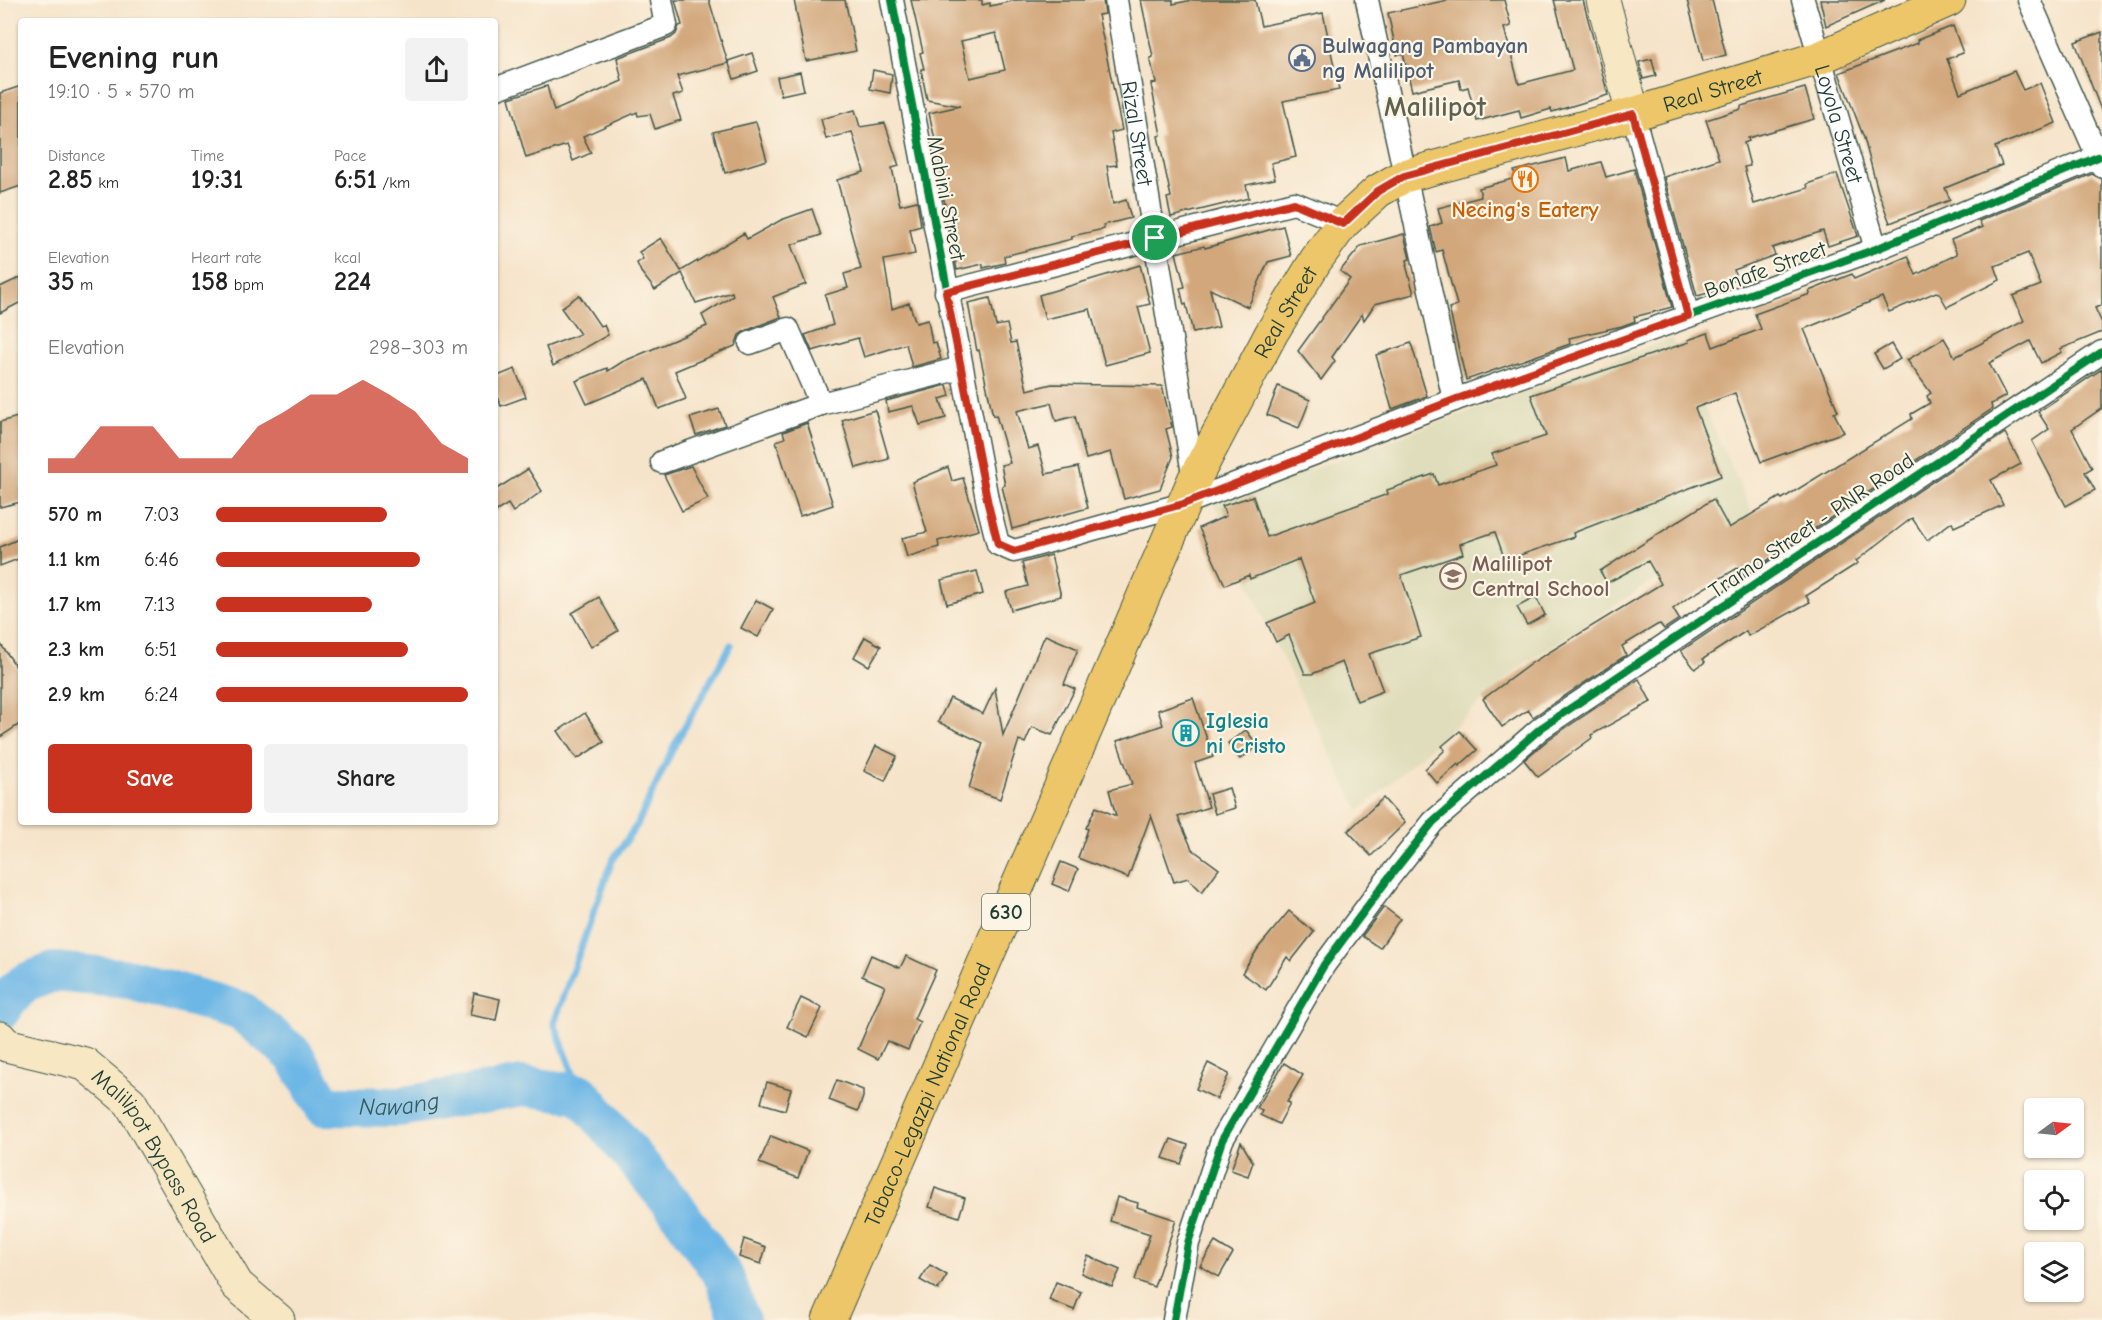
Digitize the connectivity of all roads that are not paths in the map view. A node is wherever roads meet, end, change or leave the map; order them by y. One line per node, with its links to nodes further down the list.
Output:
1 (661, 0): 10 (street)
2 (892, 0): 17 (street, Mabini Street)
3 (1116, 0): 15 (street, Rizal Street)
4 (1367, 0): 13 (street)
5 (1603, 0): 11 (street)
6 (1803, 0): 9 (street, Loyola Street)
7 (1949, 0): 9 (main road, Real Street / 630)
8 (2029, 0): 12 (street)
9 (1819, 58): 11 (main road, Real Street / 630); 16 (street, Loyola Street)
10 (498, 87)
11 (1633, 114): 13 (main road, Real Street / 630); 18 (street)
12 (2100, 161): 16 (street, Bonafe Street)
13 (1404, 176): 14 (main road, Real Street / 630); 22 (street)
14 (1343, 224): 15 (street); 25 (main road, Real Street / 630)
15 (1155, 238): 17 (street); 25 (street, Rizal Street)
16 (1876, 249): 18 (street, Bonafe Street)
17 (946, 292): 21 (street, Mabini Street)
18 (1688, 316): 22 (street, Bonafe Street)
19 (750, 343): 23 (street)
20 (2102, 352): 30 (street, Tramo Street - PNR Road)
21 (961, 368): 23 (street); 26 (street, Mabini Street)
22 (1454, 400): 25 (street, Bonafe Street)
23 (821, 404): 24 (street)
24 (662, 462)
25 (1188, 492): 26 (street, Bonafe Street); 29 (main road, Tabaco-Legazpi National Road / 630)
26 (998, 544)
27 (0, 1038): 28 (street, Malilipot Bypass Road)
28 (278, 1320)
29 (829, 1320)
30 (1174, 1320)

